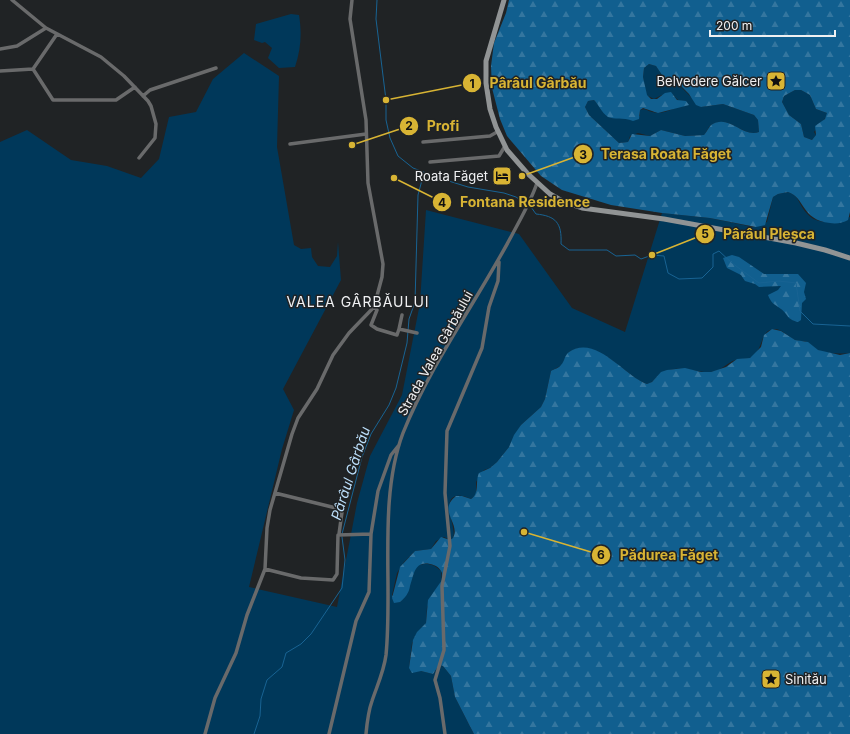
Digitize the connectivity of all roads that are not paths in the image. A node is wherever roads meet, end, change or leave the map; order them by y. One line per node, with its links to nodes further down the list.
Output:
1 (12, 0): 4 (street)
2 (352, 0): 13 (street)
3 (504, 0): 12 (main road)
4 (46, 28): 5 (street); 6 (street)
5 (57, 34): 8 (street); 10 (street)
6 (0, 49)
7 (216, 68): 11 (street)
8 (33, 69): 9 (street); 10 (street)
9 (0, 71)
10 (135, 87): 11 (street)
11 (143, 96): 17 (street)
12 (498, 132): 14 (street); 16 (main road)
13 (366, 134): 15 (street); 22 (street)
14 (423, 142)
15 (290, 144)
16 (505, 146): 18 (street); 19 (main road)
17 (139, 158)
18 (430, 162)
19 (537, 183): 20 (main road); 21 (street, Strada Valea Gârbăului)
20 (850, 258)
21 (498, 261): 26 (street, Strada Valea Gârbăului); 34 (street)
22 (374, 307): 24 (street); 27 (street)
23 (402, 315): 24 (street)
24 (399, 329): 25 (street)
25 (417, 333)
26 (399, 445): 29 (street); 33 (street, Strada Valea Gârbăului)
27 (275, 493): 28 (street); 30 (street)
28 (339, 534): 29 (street); 30 (street)
29 (371, 534): 32 (street)
30 (265, 568): 31 (street)
31 (205, 734)
32 (329, 734)
33 (366, 734)
34 (445, 734)

